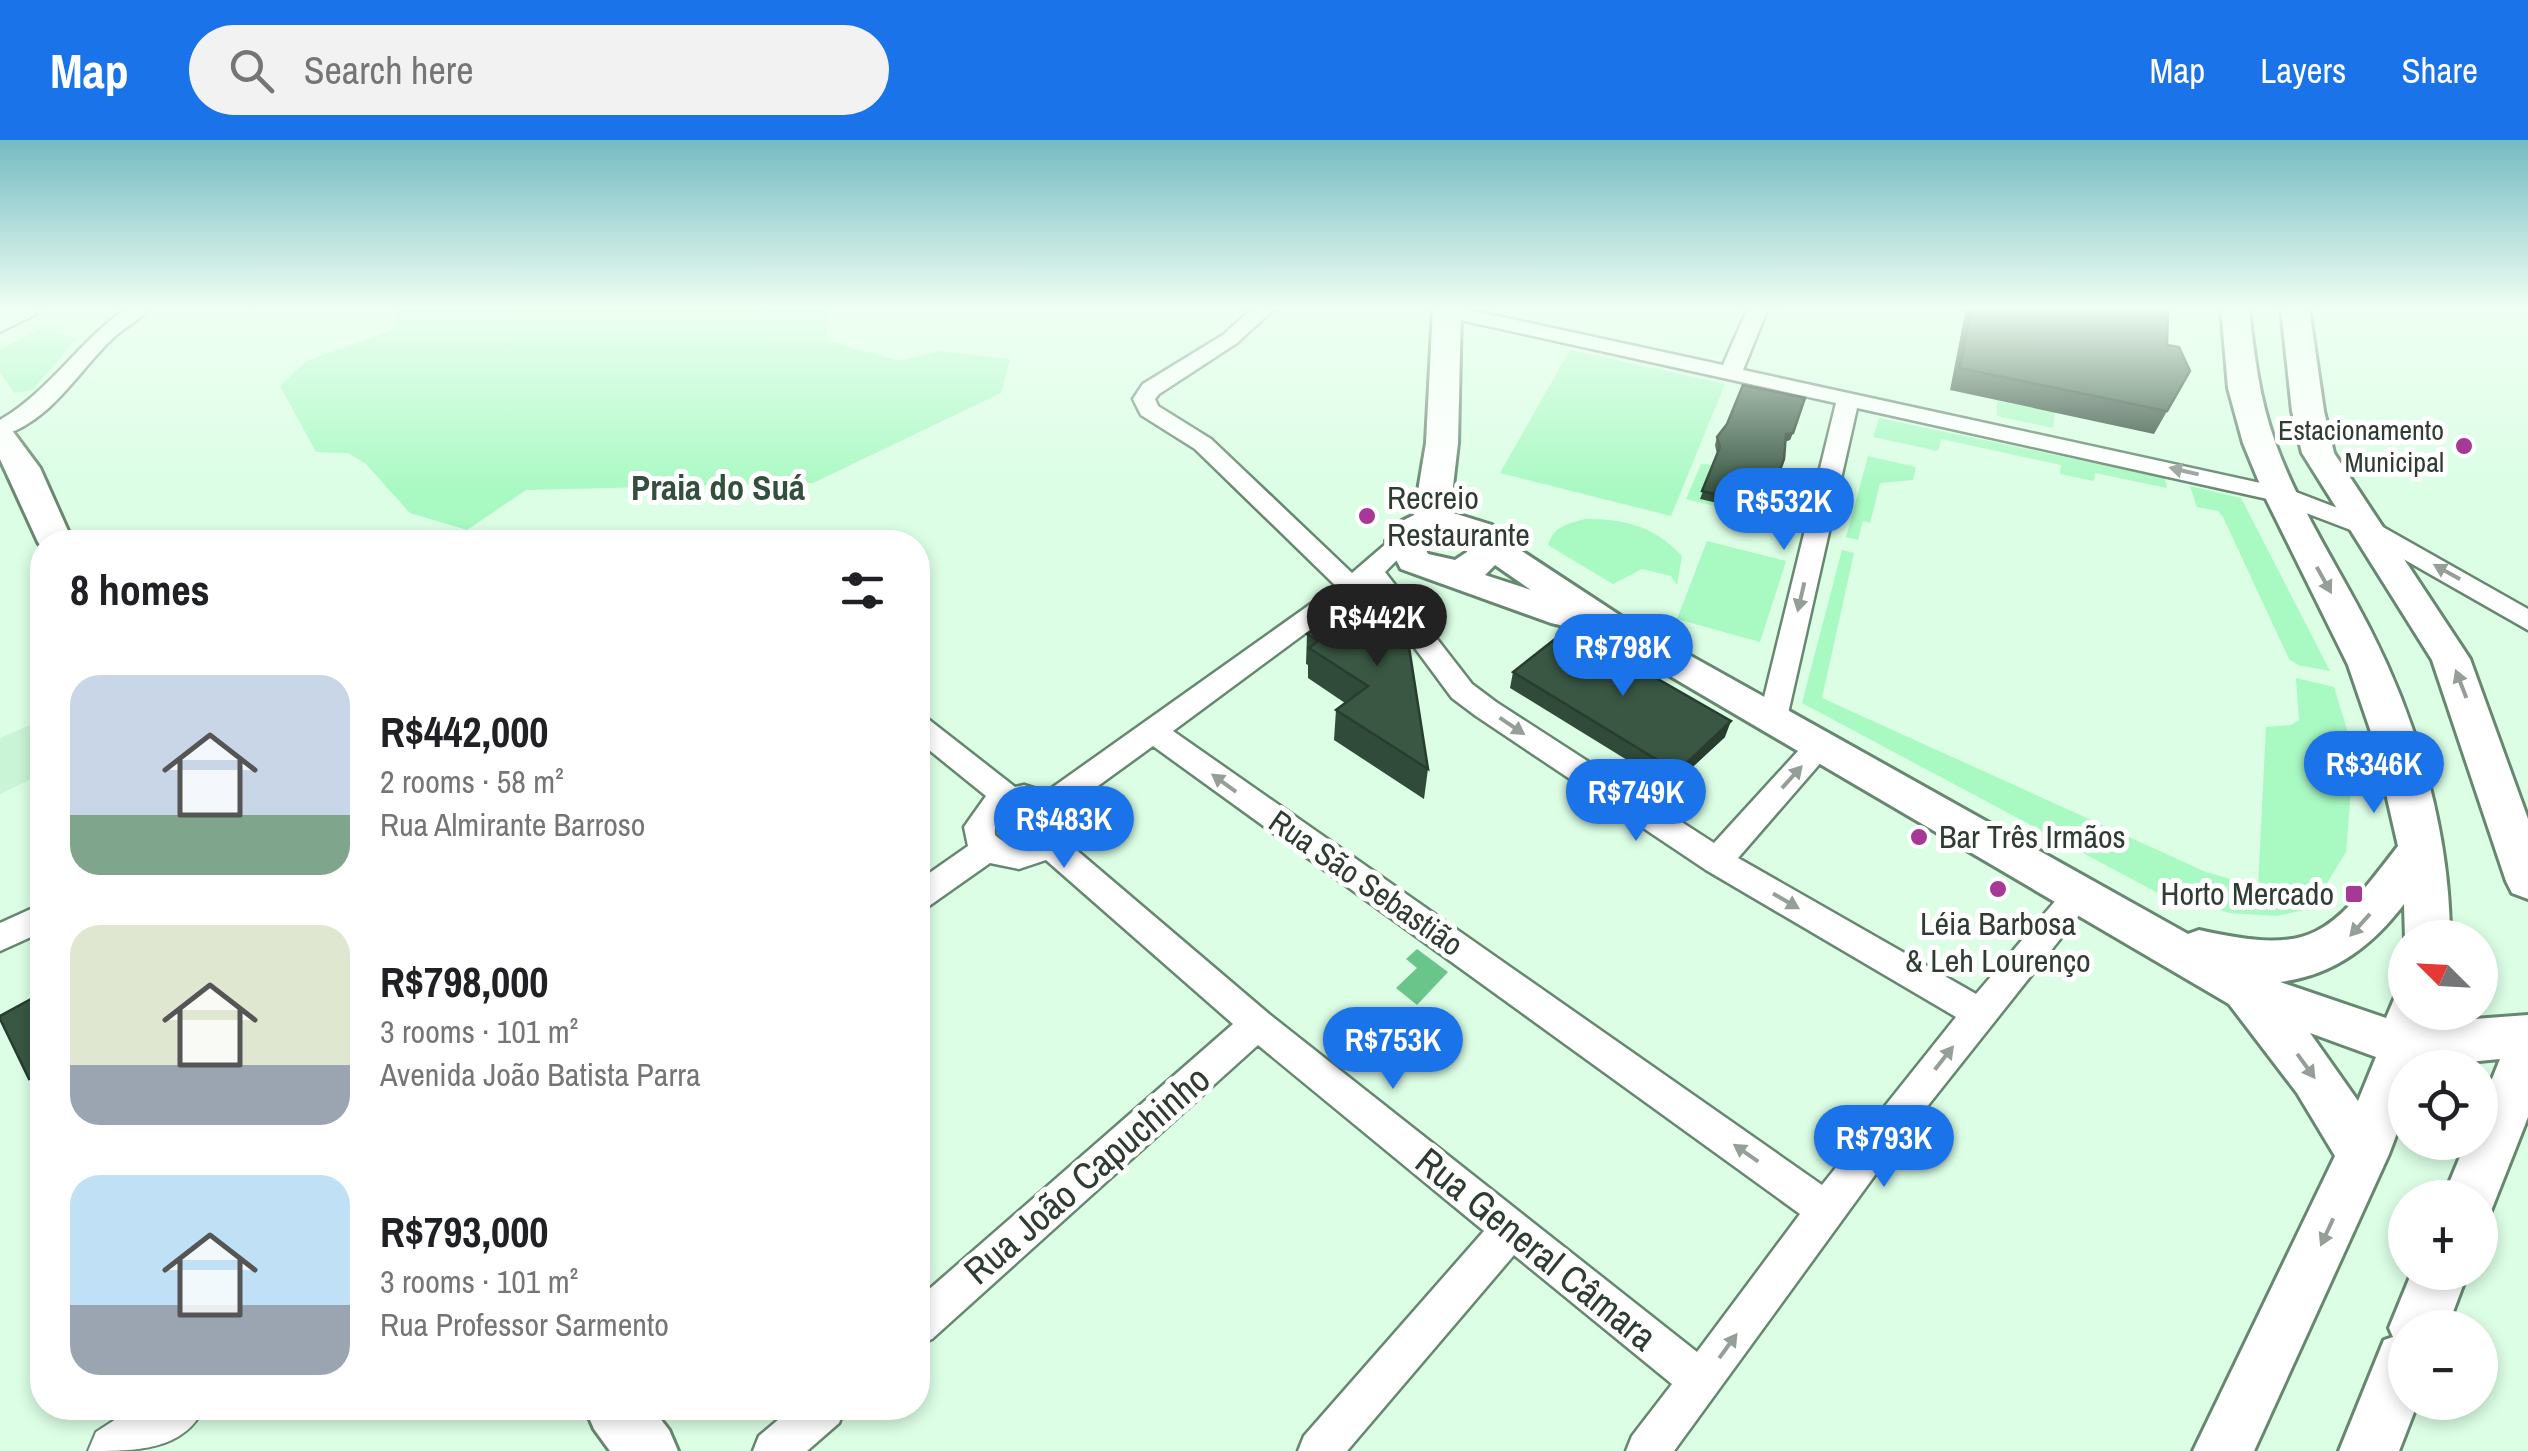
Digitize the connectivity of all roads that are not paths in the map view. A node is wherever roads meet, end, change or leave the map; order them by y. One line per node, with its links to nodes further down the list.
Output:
1 (75, 369): 10 (street)
2 (1182, 369): 20 (street)
3 (1445, 369): 12 (main road)
4 (1710, 369): 8 (street)
5 (1733, 369): 8 (street)
6 (2244, 369): 13 (main road)
7 (2303, 369): 15 (main road)
8 (1731, 374): 9 (street)
9 (1848, 400): 13 (street, one-way to 9); 23 (street, one-way to 23)
10 (0, 428)
11 (0, 436): 17 (main road)
12 (1442, 443): 18 (main road); 19 (main road)
13 (2279, 494): 15 (street); 31 (main road, one-way to 31)
14 (0, 495): 16 (main road)
15 (2365, 527): 21 (street, one-way to 15); 33 (main road, one-way to 15)
16 (42, 530)
17 (51, 530)
18 (1479, 535): 19 (main road); 19 (main road); 22 (main road)
19 (1424, 550): 20 (street); 22 (main road)
20 (1365, 579): 24 (street); 32 (street, one-way to 32)
21 (2528, 620)
22 (1617, 631): 23 (main road)
23 (1773, 718): 26 (main road)
24 (1151, 730): 28 (street); 50 (street, Rua São Sebastião, one-way to 24)
25 (930, 736): 27 (street)
26 (1820, 745): 32 (street, one-way to 26); 35 (main road)
27 (1008, 798): 28 (street); 30 (street)
28 (1050, 804): 29 (street)
29 (1049, 845): 30 (street); 42 (street, Rua General Câmara)
30 (988, 848): 34 (street)
31 (2420, 849): 36 (main road); 39 (main road, one-way to 39)
32 (1717, 861): 41 (street, one-way to 41)
33 (2528, 881)
34 (930, 889)
35 (2079, 895): 39 (main road); 41 (street)
36 (2426, 920)
37 (30, 922): 38 (street)
38 (0, 938)
39 (2162, 942): 40 (main road)
40 (2246, 990): 43 (main road); 48 (main road, one-way to 48)
41 (1979, 1013): 50 (street, one-way to 41)
42 (1258, 1024): 51 (street, Rua General Câmara); 52 (street, Rua João Capuchinho)
43 (2388, 1024)
44 (2409, 1030): 48 (main road)
45 (2426, 1030): 46 (main road)
46 (2528, 1036)
47 (2528, 1053): 49 (main road)
48 (2363, 1154): 63 (main road, one-way to 63)
49 (2477, 1180)
50 (1826, 1210): 53 (street, one-way to 50)
51 (1511, 1230): 53 (street, Rua General Câmara); 61 (street)
52 (930, 1314)
53 (1702, 1382): 62 (street)
54 (2388, 1403): 64 (main road)
55 (160, 1420): 58 (street)
56 (624, 1420): 59 (main road)
57 (810, 1420): 60 (street)
58 (115, 1451)
59 (648, 1451)
60 (774, 1451)
61 (1319, 1451)
62 (1647, 1451)
63 (2222, 1451)
64 (2369, 1451)

